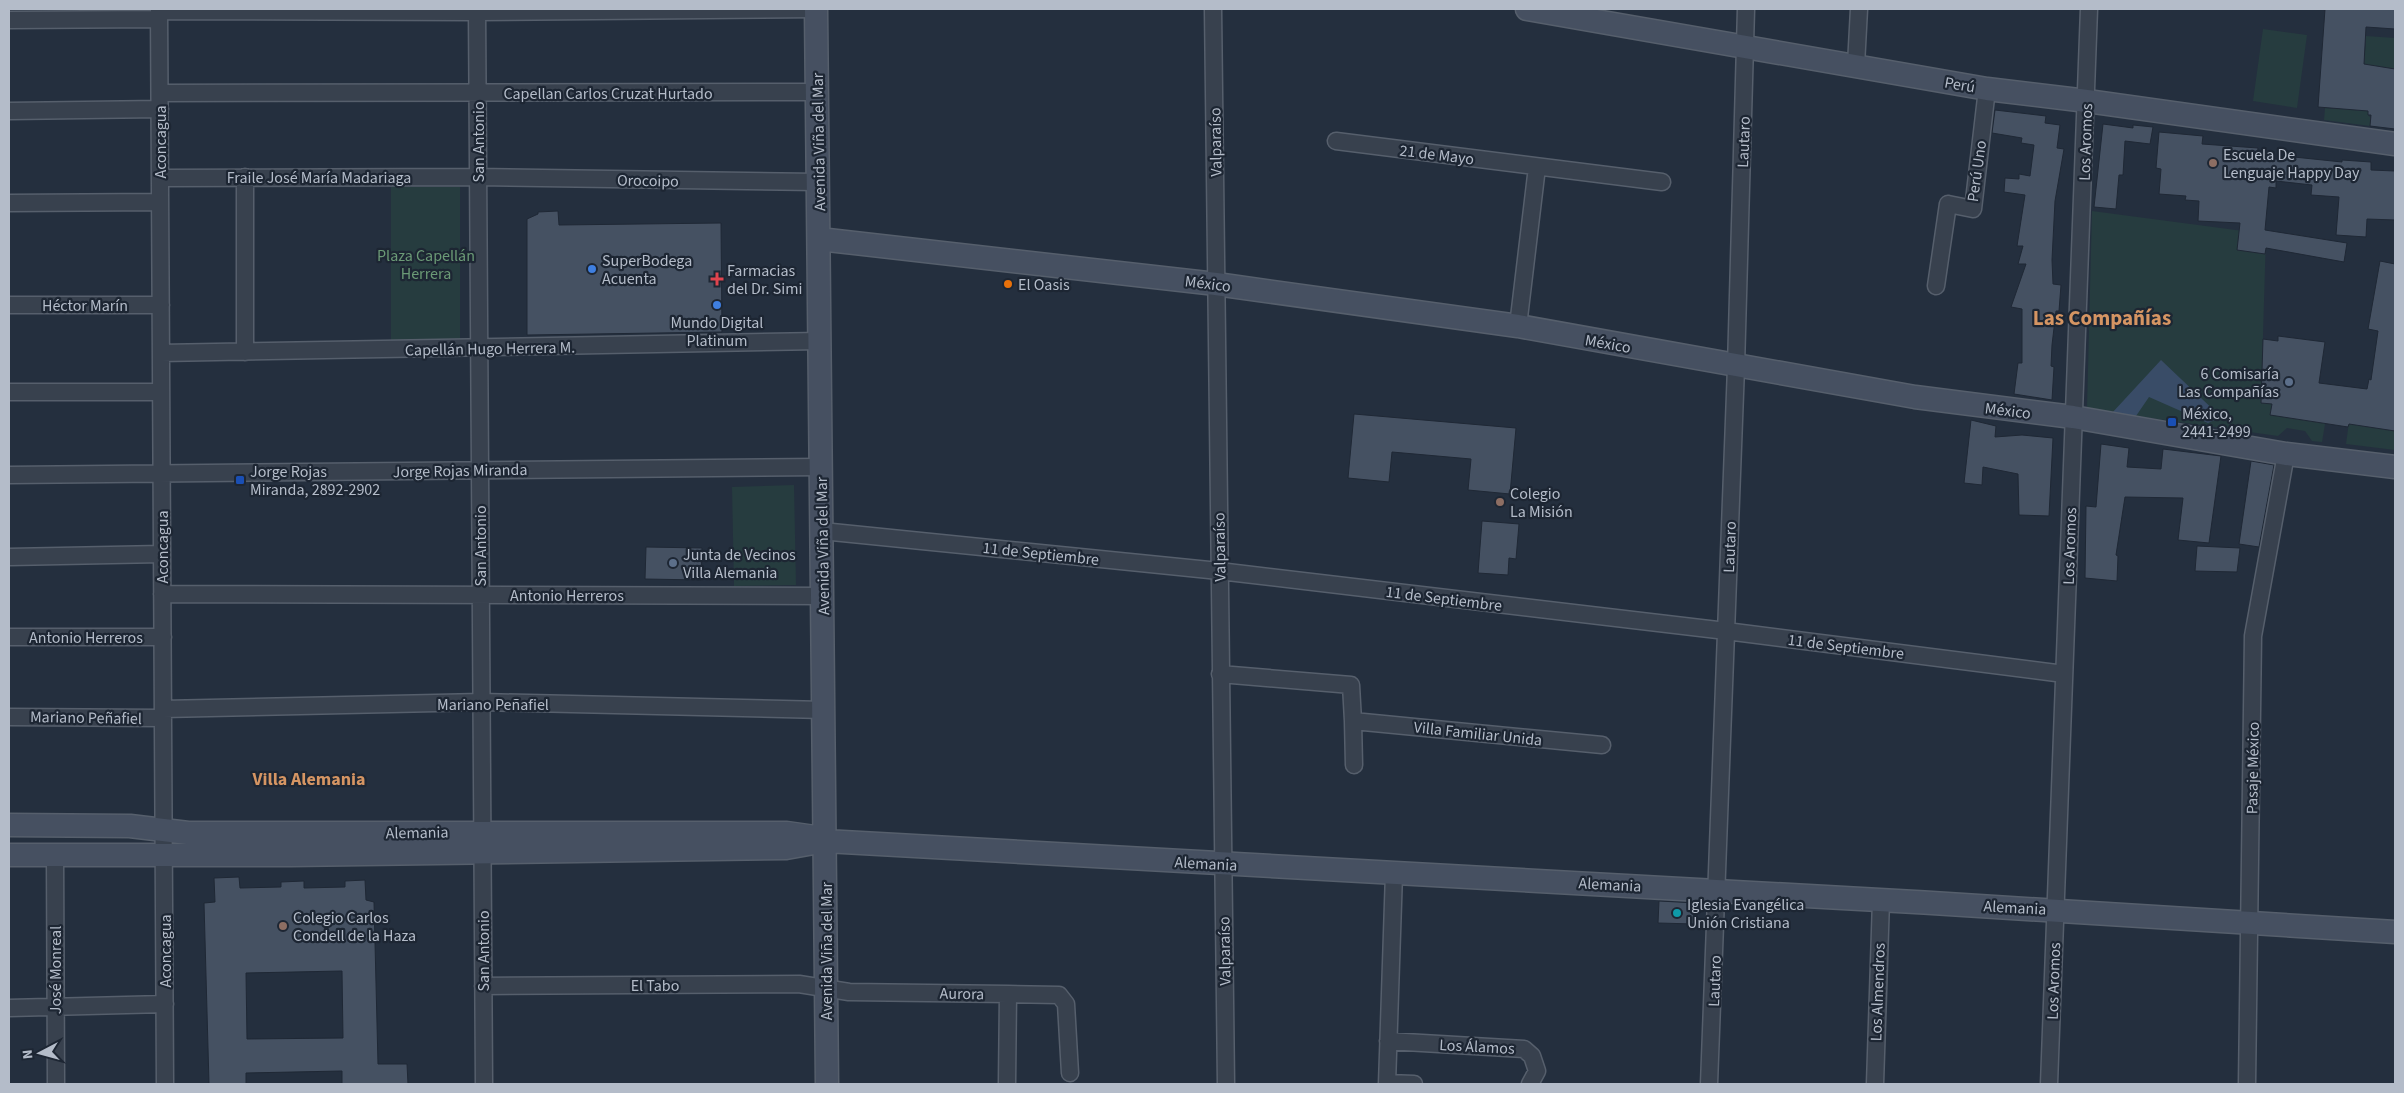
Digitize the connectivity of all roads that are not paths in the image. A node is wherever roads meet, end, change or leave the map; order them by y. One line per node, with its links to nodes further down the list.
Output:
1 (816, 9): 7 (street); 13 (main road, Avenida Viña del Mar)
2 (1213, 9): 30 (street, Valparaíso)
3 (1526, 9): 10 (main road, Perú)
4 (1746, 9): 10 (street, Lautaro)
5 (1859, 9): 11 (street)
6 (2089, 9): 16 (street, Los Aromos)
7 (477, 11): 8 (street); 15 (street, San Antonio)
8 (159, 13): 9 (street); 14 (street, Aconcagua)
9 (9, 20)
10 (1746, 48): 11 (main road, Perú); 39 (street, Lautaro)
11 (1856, 65): 12 (main road, Perú)
12 (1987, 89): 16 (main road, Perú); 31 (street, Perú Uno)
13 (817, 92): 15 (street, Capellan Carlos Cruzat Hurtado); 25 (main road, Avenida Viña del Mar)
14 (160, 93): 15 (street, Capellan Carlos Cruzat Hurtado); 17 (street, Aconcagua)
15 (477, 93): 23 (street, San Antonio)
16 (2087, 101): 20 (main road, Perú); 42 (street, Los Aromos)
17 (160, 109): 18 (street); 24 (street, Aconcagua)
18 (9, 111)
19 (1336, 141): 21 (street, 21 de Mayo)
20 (2395, 144)
21 (1537, 167): 26 (street, 21 de Mayo); 34 (street)
22 (245, 177): 23 (street, Fraile José María Madariaga); 24 (street, Fraile José María Madariaga); 37 (street)
23 (478, 177): 25 (street, Orocoipo); 36 (street, San Antonio)
24 (160, 178): 27 (street, Aconcagua)
25 (818, 182): 29 (main road, Avenida Viña del Mar)
26 (1662, 182)
27 (160, 202): 28 (street); 33 (street, Aconcagua)
28 (9, 203)
29 (819, 239): 30 (main road, México); 35 (main road, Avenida Viña del Mar)
30 (1216, 284): 34 (main road, México); 52 (street, Valparaíso)
31 (1936, 286)
32 (9, 305): 33 (street, Héctor Marín)
33 (161, 305): 38 (street, Aconcagua)
34 (1518, 326): 39 (main road, México)
35 (820, 342): 36 (street, Capellán Hugo Herrera M.); 44 (main road, Avenida Viña del Mar)
36 (479, 349): 37 (street, Capellán Hugo Herrera M.); 46 (street, San Antonio)
37 (245, 352): 38 (street, Capellán Hugo Herrera M.)
38 (161, 353): 41 (street, Aconcagua)
39 (1736, 367): 42 (main road, México); 56 (street, Lautaro)
40 (9, 392): 41 (street)
41 (161, 392): 47 (street, Aconcagua)
42 (2073, 417): 43 (main road, México); 60 (street, Los Aromos)
43 (2286, 454): 45 (main road, México); 80 (street, Pasaje México)
44 (821, 467): 46 (street, Jorge Rojas Miranda); 49 (main road, Avenida Viña del Mar)
45 (2395, 467)
46 (480, 470): 47 (street, Jorge Rojas Miranda); 54 (street, San Antonio)
47 (162, 473): 48 (street, Jorge Rojas Miranda); 50 (street, Aconcagua)
48 (9, 475)
49 (822, 531): 52 (street, 11 de Septiembre); 55 (main road, Avenida Viña del Mar)
50 (162, 554): 51 (street); 53 (street, Aconcagua)
51 (9, 557)
52 (1219, 571): 56 (street, 11 de Septiembre); 59 (street, Valparaíso)
53 (162, 594): 54 (street, Antonio Herreros); 58 (street, Aconcagua)
54 (481, 595): 55 (street, Antonio Herreros); 61 (street, San Antonio)
55 (822, 596): 62 (main road, Avenida Viña del Mar)
56 (1726, 631): 60 (street, 11 de Septiembre); 77 (street, Lautaro)
57 (9, 636): 58 (street, Antonio Herreros)
58 (163, 637): 63 (street, Aconcagua)
59 (1220, 674): 65 (street); 75 (street, Valparaíso)
60 (2064, 674): 79 (street, Los Aromos)
61 (482, 702): 62 (street, Mariano Peñafiel); 63 (street, Mariano Peñafiel); 71 (street, San Antonio)
62 (824, 710): 70 (main road, Avenida Viña del Mar)
63 (163, 713): 64 (street, Mariano Peñafiel); 69 (street, Aconcagua)
64 (9, 717)
65 (1354, 721): 66 (street, Villa Familiar Unida); 67 (street)
66 (1602, 745)
67 (1354, 765)
68 (9, 825): 69 (main road, Alemania)
69 (164, 830): 71 (main road, Alemania); 72 (street, Aconcagua)
70 (825, 841): 71 (main road, Alemania); 75 (main road, Alemania); 83 (main road, Avenida Viña del Mar)
71 (482, 842): 72 (main road, Alemania); 82 (street, San Antonio)
72 (164, 854): 74 (main road, Alemania); 85 (street, Aconcagua)
73 (9, 855): 74 (main road, Alemania)
74 (55, 855): 87 (street, José Monreal)
75 (1222, 864): 76 (main road, Alemania); 95 (street, Valparaíso)
76 (1394, 874): 77 (main road, Alemania); 88 (street)
77 (1717, 889): 78 (main road, Alemania); 99 (street, Lautaro)
78 (1881, 900): 79 (main road, Alemania); 100 (street, Los Almendros)
79 (2056, 910): 80 (main road, Alemania); 101 (street, Los Aromos)
80 (2249, 922): 81 (main road, Alemania); 102 (street, Pasaje México)
81 (2395, 932)
82 (483, 986): 83 (street, El Tabo); 92 (street, San Antonio)
83 (826, 988): 84 (street, Aurora); 93 (main road, Avenida Viña del Mar)
84 (1008, 994): 89 (street); 94 (street, Aurora)
85 (165, 1004): 87 (street); 91 (street, Aconcagua)
86 (9, 1008): 87 (street)
87 (55, 1008): 90 (street, José Monreal)
88 (1388, 1041): 96 (street); 98 (street, Los Álamos)
89 (1070, 1073)
90 (56, 1084)
91 (165, 1084)
92 (484, 1084)
93 (827, 1084)
94 (1007, 1084)
95 (1226, 1084)
96 (1387, 1084): 97 (street)
97 (1414, 1084)
98 (1530, 1084)
99 (1709, 1084)
100 (1875, 1084)
101 (2049, 1084)
102 (2247, 1084)

